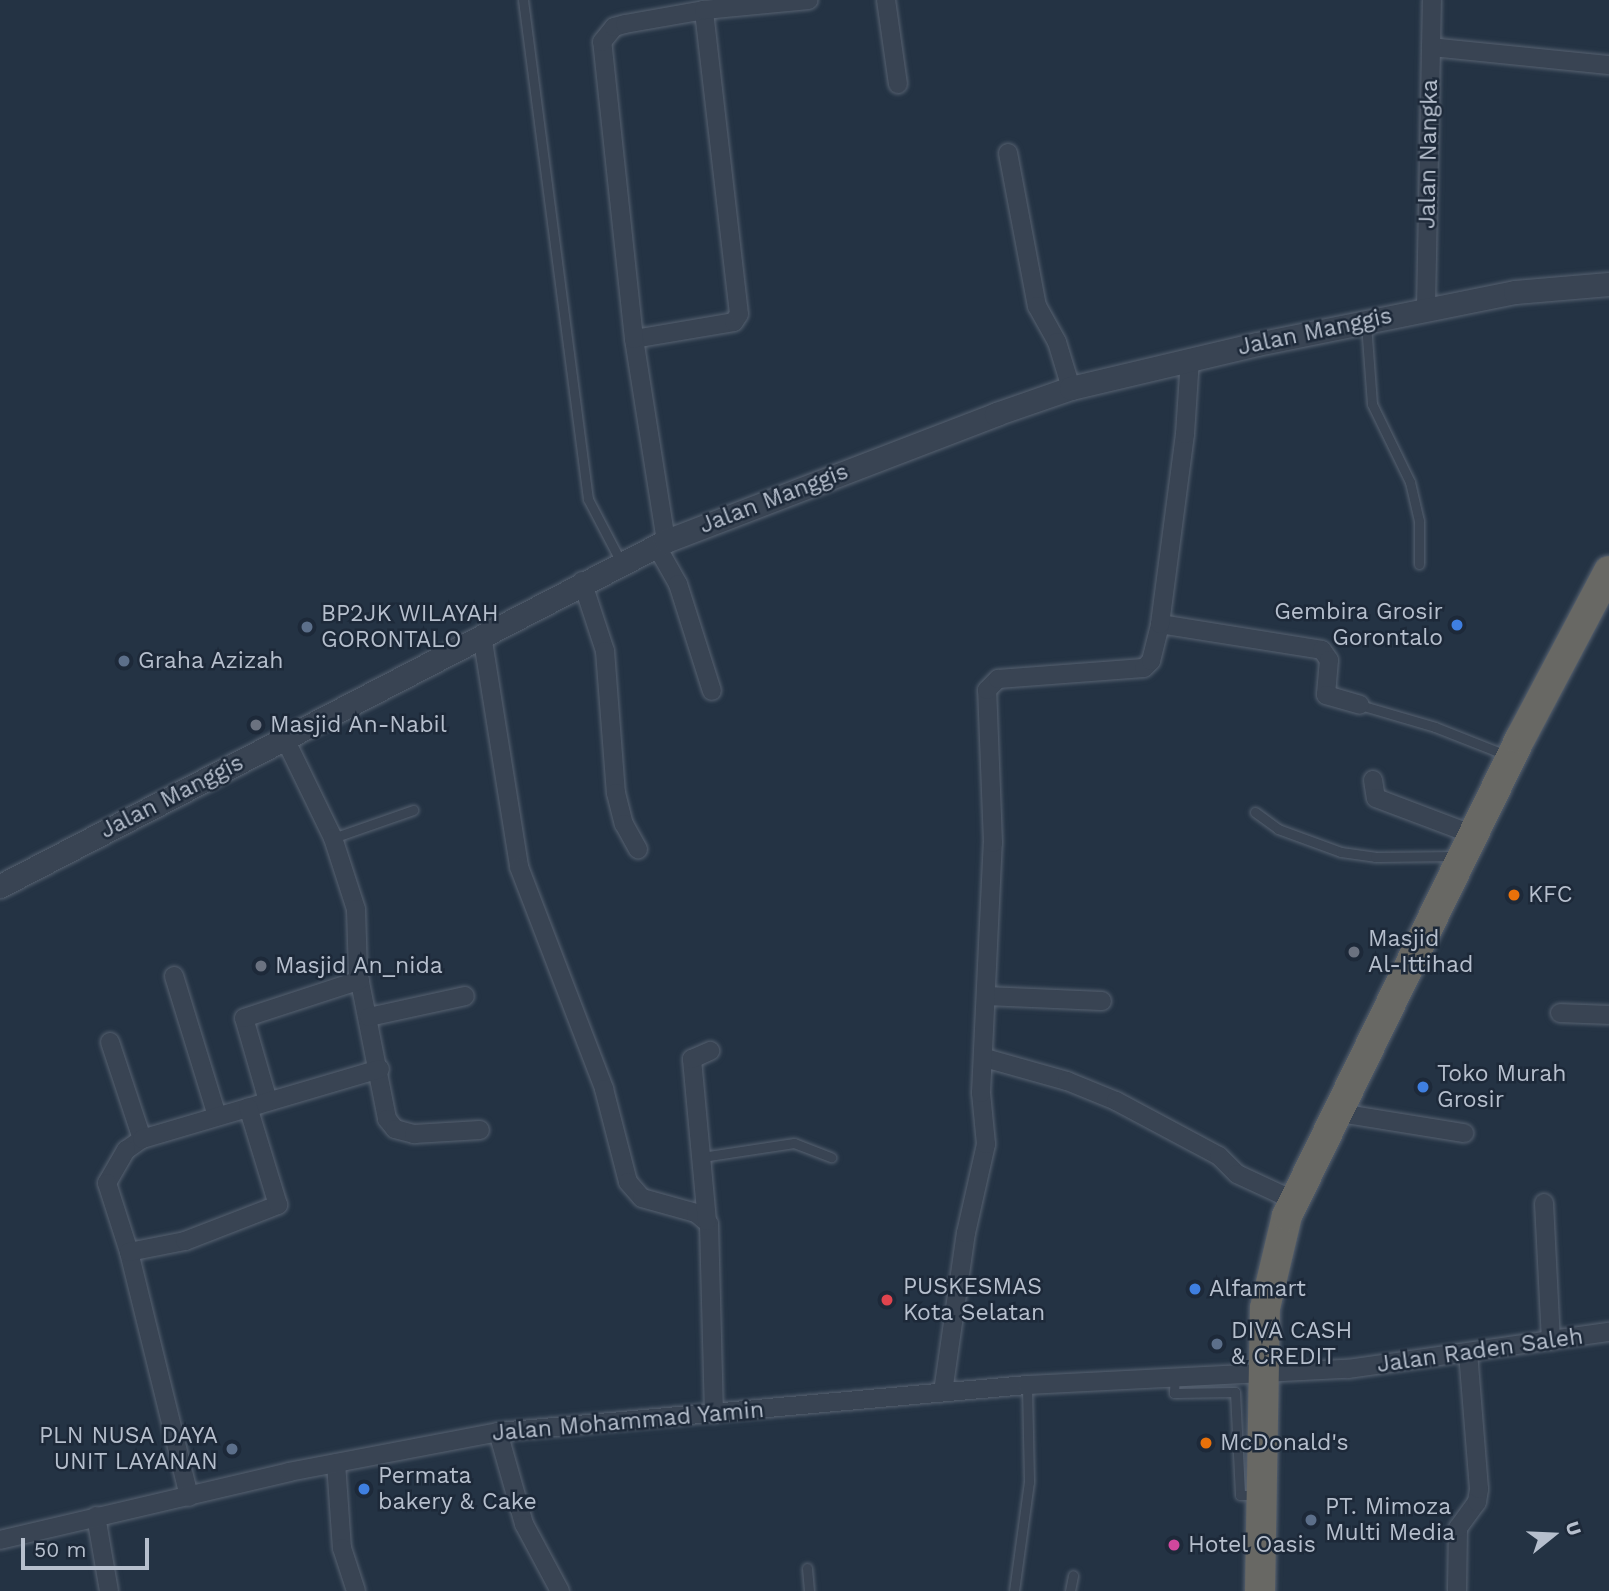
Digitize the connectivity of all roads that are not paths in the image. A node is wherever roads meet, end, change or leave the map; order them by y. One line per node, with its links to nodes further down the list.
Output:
1 (523, 0): 17 (lane)
2 (886, 0): 8 (street)
3 (1432, 0): 6 (street, Jalan Nangka)
4 (802, 1): 5 (street)
5 (711, 6): 13 (street); 13 (street)
6 (1431, 47): 7 (street); 11 (street, Jalan Nangka)
7 (1609, 65)
8 (898, 84)
9 (1008, 153): 15 (street)
10 (1609, 284): 11 (street, Jalan Manggis)
11 (1426, 309): 12 (street, Jalan Manggis)
12 (1366, 323): 14 (street, Jalan Manggis); 18 (lane)
13 (634, 339): 16 (street)
14 (1190, 359): 15 (street, Jalan Manggis); 21 (street)
15 (1071, 388): 16 (street, Jalan Manggis)
16 (661, 543): 17 (street, Jalan Manggis); 23 (street)
17 (621, 562): 20 (street, Jalan Manggis)
18 (1419, 564)
19 (1609, 571): 26 (highway)
20 (582, 581): 22 (street, Jalan Manggis); 32 (street)
21 (1160, 624): 24 (street); 37 (street)
22 (482, 635): 25 (street, Jalan Manggis); 57 (street)
23 (712, 691)
24 (1360, 705): 26 (lane)
25 (285, 740): 30 (street); 33 (street, Jalan Manggis)
26 (1511, 757): 31 (highway)
27 (1373, 780): 31 (street)
28 (414, 810): 30 (lane)
29 (1255, 812): 31 (lane)
30 (333, 838): 35 (street)
31 (1469, 846): 48 (highway)
32 (638, 849)
33 (0, 886)
34 (174, 976): 49 (street)
35 (360, 980): 41 (street); 46 (street)
36 (465, 996): 41 (street)
37 (986, 996): 38 (street); 44 (street)
38 (1102, 1001)
39 (1560, 1013): 40 (street)
40 (1609, 1015)
41 (369, 1017): 45 (street)
42 (110, 1042): 52 (street)
43 (710, 1051): 53 (street)
44 (985, 1058): 55 (street); 65 (street)
45 (380, 1069): 46 (street); 50 (street)
46 (268, 1101): 47 (street)
47 (248, 1107): 49 (street); 58 (street)
48 (1334, 1112): 51 (street); 55 (highway)
49 (218, 1116): 52 (street)
50 (480, 1130)
51 (1464, 1133)
52 (142, 1139): 58 (street)
53 (702, 1157): 54 (lane); 57 (street)
54 (831, 1157)
55 (1293, 1200): 62 (highway)
56 (1544, 1203): 60 (street)
57 (707, 1221): 66 (street)
58 (129, 1252): 70 (street)
59 (1609, 1332): 60 (street, Jalan Raden Saleh)
60 (1551, 1341): 61 (street, Jalan Raden Saleh)
61 (1468, 1353): 62 (street, Jalan Raden Saleh); 83 (street)
62 (1261, 1367): 63 (street, Jalan Mohammad Yamin); 69 (highway); 82 (highway)
63 (1175, 1377): 64 (street, Jalan Mohammad Yamin); 69 (lane)
64 (1027, 1385): 65 (street, Jalan Mohammad Yamin); 79 (lane)
65 (943, 1392): 66 (street, Jalan Mohammad Yamin)
66 (714, 1414): 67 (street, Jalan Mohammad Yamin)
67 (498, 1432): 68 (street, Jalan Mohammad Yamin); 77 (street)
68 (337, 1463): 70 (street, Jalan Mohammad Yamin); 76 (street)
69 (1247, 1495): 81 (highway)
70 (189, 1497): 71 (street, Jalan Mohammad Yamin)
71 (96, 1516): 72 (street, Jalan Mohammad Yamin); 75 (street)
72 (0, 1540)
73 (807, 1568): 78 (lane)
74 (1073, 1574): 80 (lane)
75 (109, 1591)
76 (356, 1591)
77 (560, 1591)
78 (809, 1591)
79 (1014, 1591)
80 (1070, 1591)
81 (1244, 1591)
82 (1260, 1591)
83 (1457, 1591)

